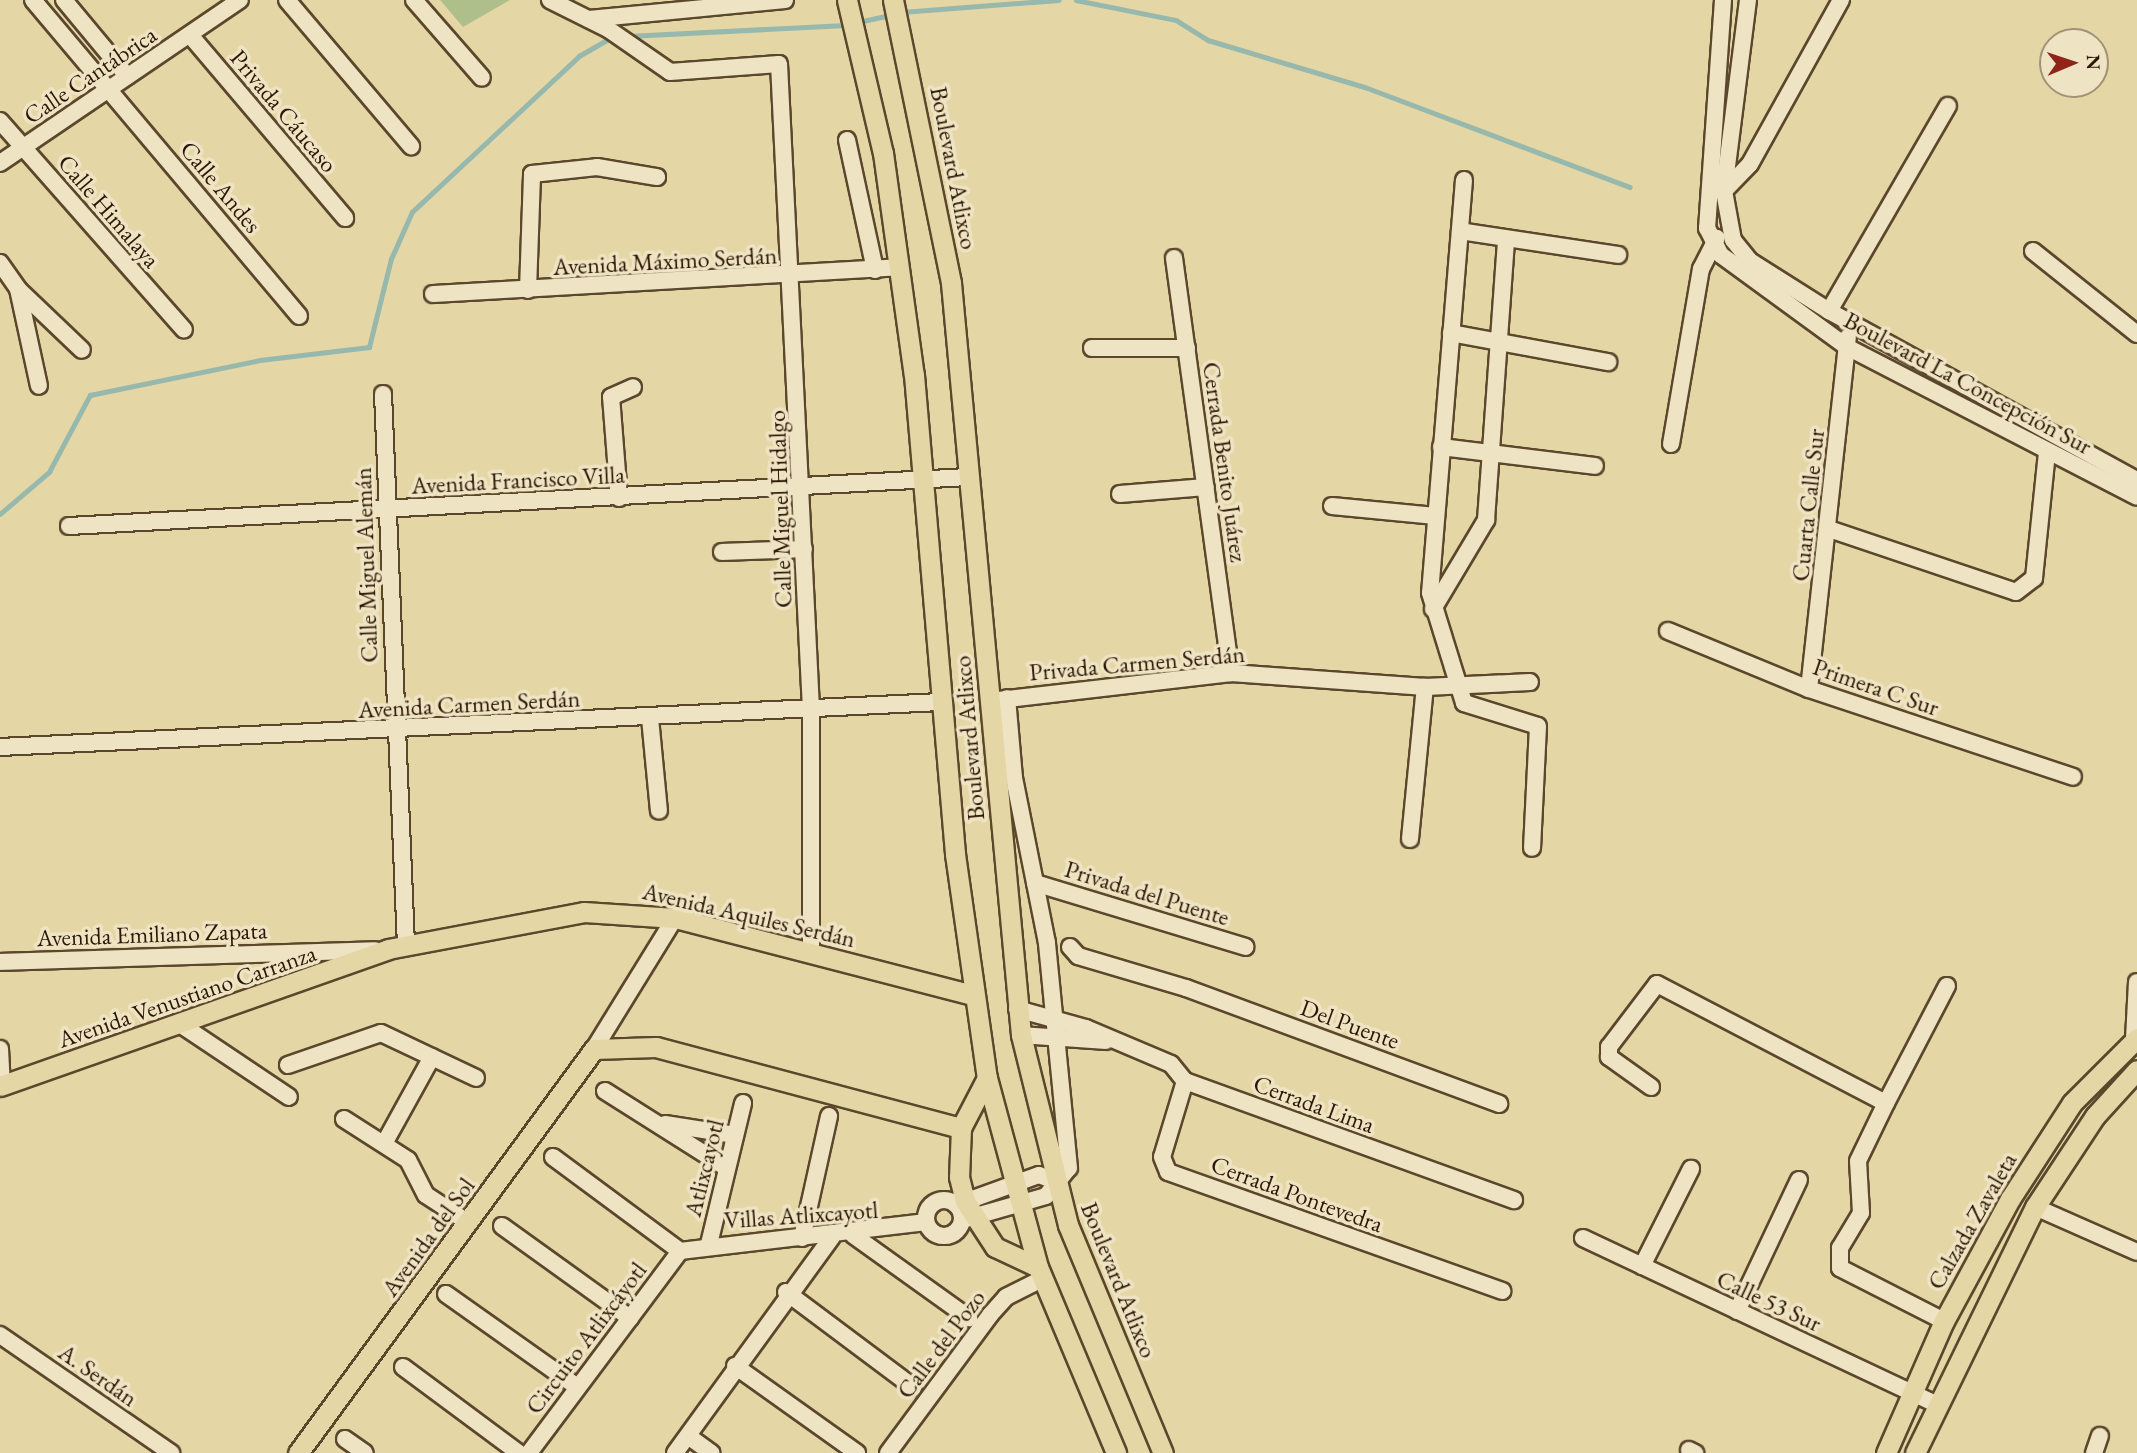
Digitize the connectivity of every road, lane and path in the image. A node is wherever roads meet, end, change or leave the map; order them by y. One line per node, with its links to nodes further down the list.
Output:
1 (33, 0): 17 (street, Calle Andes)
2 (64, 0): 15 (street)
3 (240, 0): 14 (street, Calle Cantábrica)
4 (287, 0): 21 (street)
5 (414, 0): 16 (street)
6 (550, 0): 13 (street)
7 (785, 0): 13 (street)
8 (893, 0): 62 (main road, Boulevard Atlixco)
9 (1723, 0): 31 (street)
10 (1748, 0): 26 (street)
11 (1841, 0): 26 (street)
12 (847, 2): 36 (main road, Boulevard Atlixco)
13 (589, 19): 38 (street, Calle Miguel Hidalgo)
14 (190, 35): 15 (street, Calle Cantábrica); 27 (street, Privada Cáucaso)
15 (127, 76): 17 (street, Calle Cantábrica)
16 (482, 78)
17 (109, 88): 22 (street, Calle Cantábrica); 43 (street, Calle Andes)
18 (1948, 106): 42 (street)
19 (0, 121): 22 (street, Calle Himalaya)
20 (847, 140): 37 (street)
21 (411, 146)
22 (23, 148): 23 (street, Calle Cantábrica); 45 (street, Calle Himalaya)
23 (0, 163)
24 (657, 177): 40 (street)
25 (1464, 180): 28 (street)
26 (1724, 191): 29 (street)
27 (345, 218)
28 (1460, 231): 30 (street); 46 (street)
29 (1729, 233): 31 (street); 42 (street, Boulevard La Concepción Sur)
30 (1506, 239): 33 (street); 48 (street)
31 (1710, 240): 49 (street, Boulevard La Concepción Sur); 57 (street)
32 (2032, 251): 47 (street)
33 (1618, 255)
34 (1174, 258): 51 (street, Cerrada Benito Juárez)
35 (0, 263): 39 (street)
36 (899, 267): 37 (street, Avenida Máximo Serdán); 64 (main road, Boulevard Atlixco)
37 (875, 270): 38 (street, Avenida Máximo Serdán)
38 (791, 278): 40 (street, Avenida Máximo Serdán); 66 (street, Calle Miguel Hidalgo)
39 (18, 289): 52 (street); 54 (street)
40 (528, 290): 41 (street, Avenida Máximo Serdán)
41 (433, 294)
42 (1829, 312): 44 (street, Boulevard La Concepción Sur)
43 (299, 316)
44 (1851, 325): 49 (street, Cuarta Calle Sur); 59 (street, Boulevard La Concepción Sur)
45 (184, 330)
46 (1451, 333): 48 (street); 58 (street)
47 (2137, 334)
48 (1498, 340): 53 (street); 60 (street)
49 (1847, 347): 59 (street, Boulevard La Concepción Sur); 74 (street, Cuarta Calle Sur)
50 (1092, 348): 51 (street)
51 (1186, 348): 65 (street, Cerrada Benito Juárez)
52 (82, 350)
53 (1608, 362)
54 (39, 386)
55 (633, 387): 69 (street)
56 (383, 394): 71 (street, Calle Miguel Alemán)
57 (1671, 444)
58 (1441, 447): 60 (street); 72 (street)
59 (2057, 452): 63 (street, Boulevard La Concepción Sur); 68 (street, Boulevard La Concepción Sur); 74 (street)
60 (1490, 456): 61 (street); 77 (street)
61 (1595, 466)
62 (970, 477): 64 (street, Avenida Francisco Villa); 84 (main road, Boulevard Atlixco)
63 (2137, 480)
64 (923, 482): 66 (street, Avenida Francisco Villa); 85 (main road, Boulevard Atlixco)
65 (1206, 487): 67 (street); 79 (street, Cerrada Benito Juárez)
66 (802, 488): 69 (street, Avenida Francisco Villa); 75 (street, Calle Miguel Hidalgo)
67 (1120, 495)
68 (2137, 497)
69 (619, 498): 71 (street, Avenida Francisco Villa)
70 (1332, 506): 72 (street)
71 (387, 510): 73 (street, Avenida Francisco Villa); 88 (street, Calle Miguel Alemán)
72 (1436, 516): 77 (street)
73 (69, 526)
74 (1829, 530): 83 (street, Cuarta Calle Sur)
75 (804, 548): 76 (street); 86 (street, Calle Miguel Hidalgo)
76 (722, 552)
77 (1433, 609): 81 (street)
78 (1668, 631): 83 (street, Primera C Sur)
79 (1231, 673): 82 (street, Privada Carmen Serdán); 84 (street, Privada Carmen Serdán)
80 (1530, 682): 81 (street, Privada Carmen Serdán)
81 (1455, 686): 82 (street, Privada Carmen Serdán); 94 (street)
82 (1426, 687): 93 (street)
83 (1809, 690): 91 (street, Primera C Sur)
84 (999, 700): 89 (main road, Boulevard Atlixco)
85 (941, 702): 86 (street, Avenida Carmen Serdán); 104 (main road, Boulevard Atlixco)
86 (811, 708): 87 (street, Avenida Carmen Serdán); 100 (street, Calle Miguel Hidalgo)
87 (650, 718): 88 (street, Avenida Carmen Serdán); 92 (street)
88 (394, 730): 90 (street, Avenida Carmen Serdán); 98 (street, Calle Miguel Alemán)
89 (1002, 735): 95 (street); 105 (main road, Boulevard Atlixco)
90 (0, 747)
91 (2073, 777)
92 (659, 811)
93 (1410, 839)
94 (1532, 848)
95 (1035, 883): 97 (street); 99 (street, Privada del Puente)
96 (675, 918): 98 (main road, Avenida Aquiles Serdán); 100 (main road, Avenida Aquiles Serdán); 113 (street, Avenida del Sol)
97 (1047, 943): 106 (street); 126 (street, Del Puente)
98 (397, 947): 101 (street, Avenida Emiliano Zapata); 107 (main road, Avenida Venustiano Carranza)
99 (1245, 947)
100 (811, 952): 104 (main road, Avenida Aquiles Serdán)
101 (0, 962)
102 (2137, 982): 110 (street)
103 (1947, 986): 125 (street)
104 (973, 995): 118 (main road, Boulevard Atlixco)
105 (1017, 1009): 106 (street, Cerrada Lima); 108 (main road, Boulevard Atlixco)
106 (1051, 1018): 109 (street); 111 (street, Cerrada Lima)
107 (180, 1024): 120 (main road, Avenida Venustiano Carranza); 123 (street)
108 (1021, 1035): 109 (street, Cerrada Lima); 137 (main road, Boulevard Atlixco)
109 (1052, 1035): 111 (street, Cerrada Lima); 137 (street)
110 (2136, 1039): 161 (main road, Calzada Zavaleta)
111 (1106, 1041): 119 (street, Cerrada Lima)
112 (0, 1049): 120 (street)
113 (594, 1049): 130 (main road); 144 (main road, Avenida del Sol)
114 (432, 1057): 115 (street); 117 (street); 132 (street)
115 (288, 1065)
116 (2137, 1070): 141 (main road, Calzada Zavaleta)
117 (476, 1078)
118 (987, 1078): 130 (main road); 138 (main road, Boulevard Atlixco)
119 (1185, 1081): 139 (street, Cerrada Lima); 155 (street, Cerrada Pontevedra)
120 (1, 1086)
121 (1651, 1087): 125 (street)
122 (605, 1091): 129 (street)
123 (289, 1097)
124 (743, 1103): 131 (street, Atlixcayotl)
125 (1886, 1103): 161 (street)
126 (1499, 1104)
127 (829, 1116): 148 (street)
128 (344, 1119): 132 (street)
129 (659, 1123): 131 (street); 134 (street)
130 (961, 1128): 142 (main road)
131 (735, 1135): 134 (street, Atlixcayotl)
132 (385, 1142): 144 (street)
133 (553, 1157): 151 (street)
134 (727, 1168): 150 (street, Atlixcayotl)
135 (1691, 1169): 153 (street)
136 (1799, 1180): 158 (street)
137 (1055, 1181): 138 (street); 140 (street); 182 (main road, Boulevard Atlixco)
138 (1013, 1185): 140 (main road, Boulevard Atlixco); 142 (street)
139 (1514, 1200)
140 (1018, 1206): 142 (street); 154 (main road, Boulevard Atlixco)
141 (2035, 1208): 152 (street); 168 (main road, Calzada Zavaleta)
142 (964, 1211): 143 (street); 143 (street); 154 (main road)
143 (926, 1222): 146 (street, Villas Atlixcayotl)
144 (469, 1223): 173 (main road, Avenida del Sol)
145 (502, 1226): 159 (street)
146 (853, 1235): 147 (street, Villas Atlixcayotl); 160 (street)
147 (832, 1237): 148 (street, Villas Atlixcayotl); 156 (street)
148 (802, 1238): 150 (street, Villas Atlixcayotl)
149 (1583, 1238): 153 (street, Calle 53 Sur)
150 (709, 1244): 151 (street, Villas Atlixcayotl)
151 (680, 1251): 159 (street, Circuito Atlixcáyotl)
152 (2137, 1252)
153 (1642, 1266): 158 (street, Calle 53 Sur)
154 (1041, 1273): 180 (street, Calle del Pozo); 181 (main road, Boulevard Atlixco)
155 (1503, 1291)
156 (786, 1292): 163 (street); 166 (street)
157 (446, 1294): 165 (street)
158 (1737, 1311): 167 (street, Calle 53 Sur)
159 (629, 1318): 165 (street, Circuito Atlixcáyotl)
160 (969, 1318)
161 (1944, 1321): 167 (main road, Calzada Zavaleta)
162 (0, 1335): 172 (street, A. Serdán)
163 (735, 1366): 169 (street); 179 (street)
164 (402, 1367): 175 (street)
165 (576, 1386): 176 (street, Circuito Atlixcáyotl)
166 (913, 1387)
167 (1911, 1393): 168 (street, Calle 53 Sur); 183 (main road, Calzada Zavaleta)
168 (1935, 1404): 184 (main road, Calzada Zavaleta)
169 (688, 1436): 177 (street); 178 (street)
170 (2100, 1436): 185 (street)
171 (345, 1439): 174 (street)
172 (171, 1453)
173 (298, 1453)
174 (365, 1453)
175 (519, 1453)
176 (529, 1453)
177 (675, 1453)
178 (711, 1453)
179 (857, 1453)
180 (888, 1453)
181 (1116, 1453)
182 (1163, 1453)
183 (1886, 1453)
184 (1915, 1453)
185 (2094, 1453)

